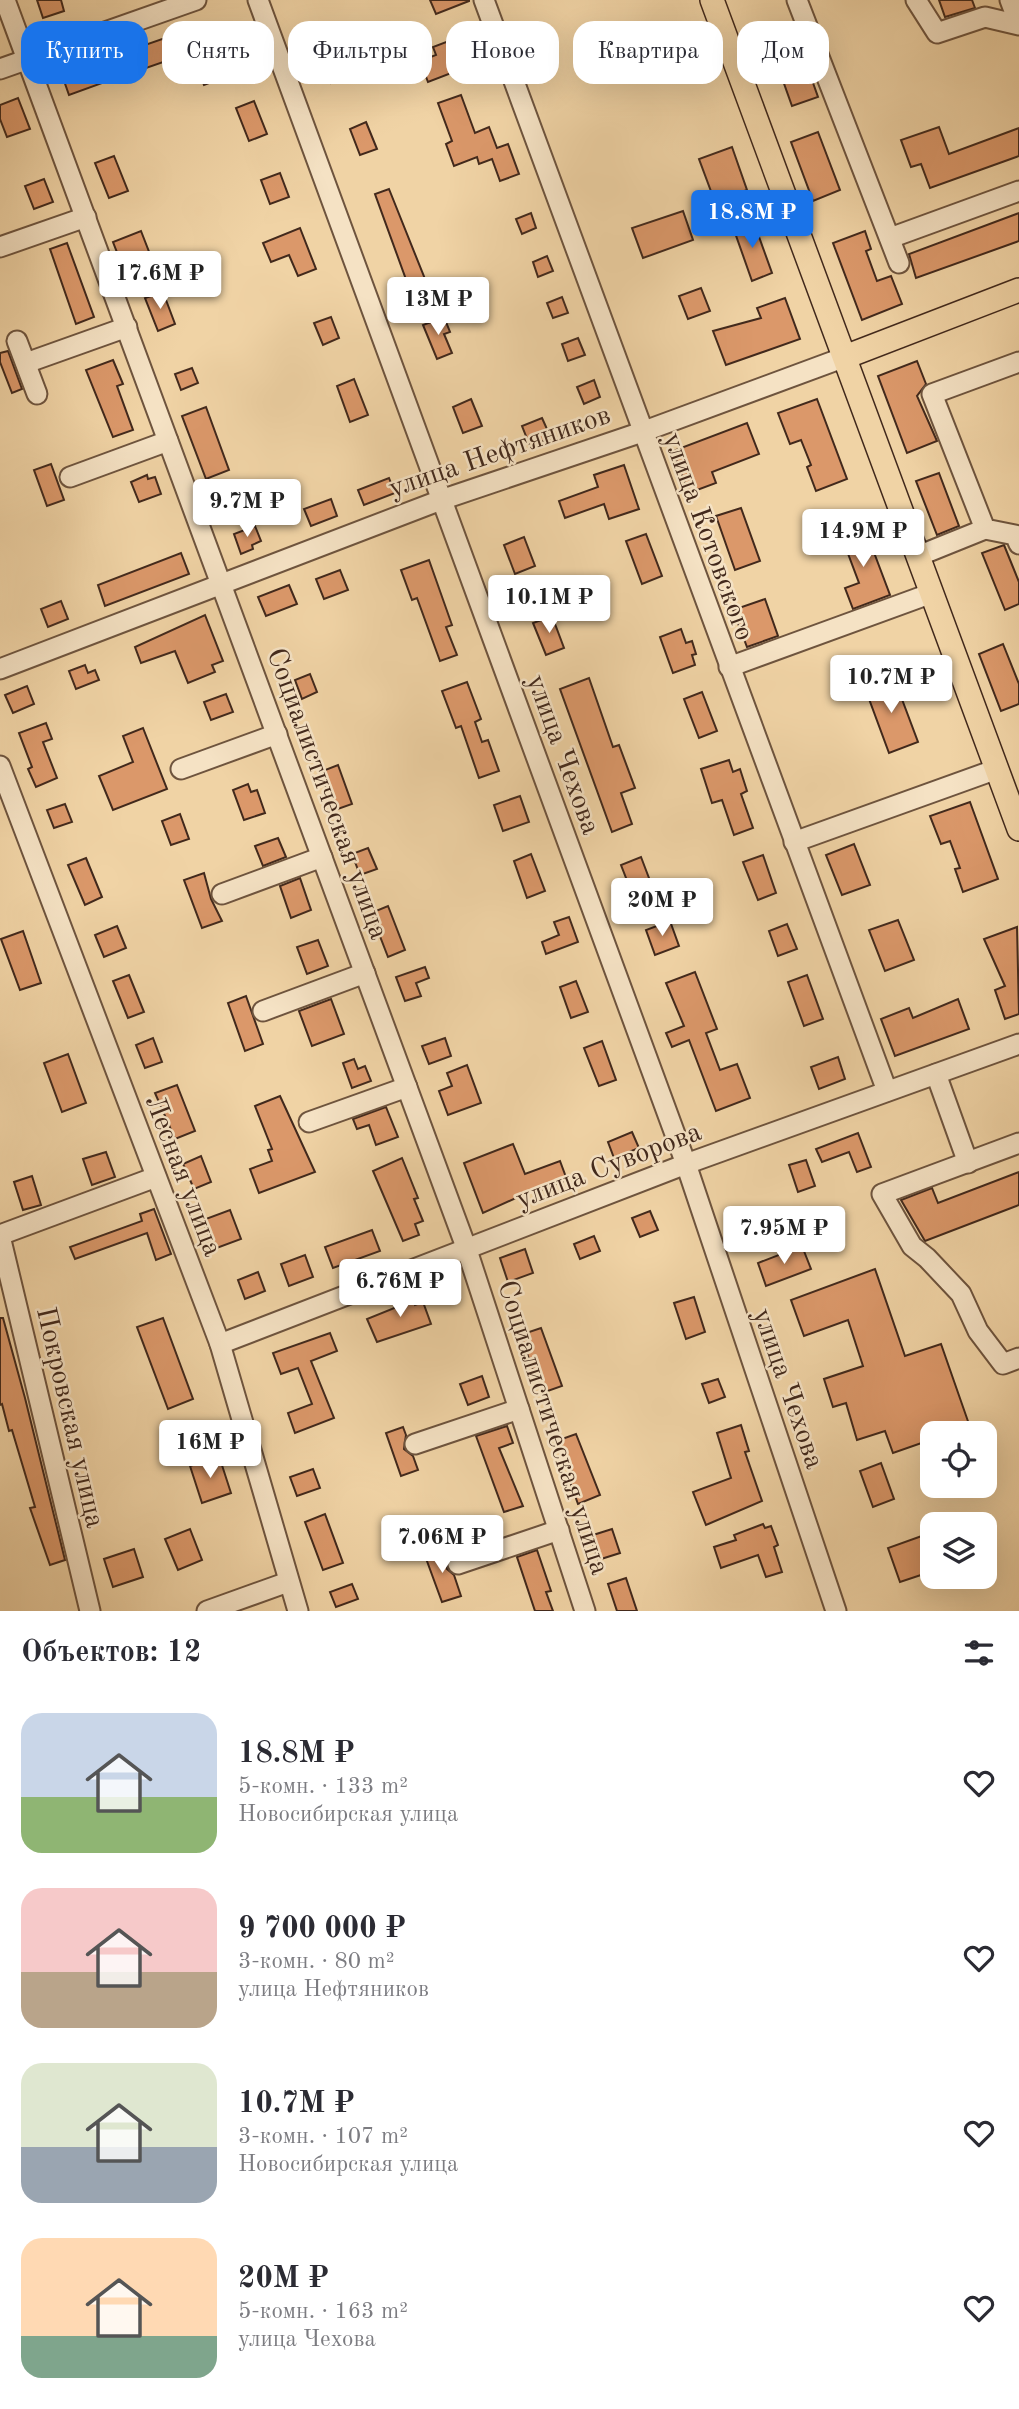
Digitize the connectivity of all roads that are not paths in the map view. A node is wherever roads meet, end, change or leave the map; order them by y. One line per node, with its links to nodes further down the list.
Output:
1 (5, 0): 11 (street, Социалистическая улица)
2 (196, 0): 9 (street)
3 (258, 0): 30 (street, улица Чехова)
4 (484, 0): 27 (street, улица Котовского)
5 (712, 0): 23 (main road)
6 (797, 0): 17 (street)
7 (916, 0): 10 (street)
8 (1010, 0): 10 (street)
9 (136, 21)
10 (1019, 24)
11 (21, 41)
12 (21, 62): 13 (street)
13 (0, 69)
14 (37, 84): 16 (street, Социалистическая улица)
15 (1019, 191): 17 (street)
16 (86, 217): 18 (street); 21 (street, Социалистическая улица)
17 (890, 237): 19 (street)
18 (0, 247)
19 (899, 263)
20 (1019, 290): 23 (main road, улица Нефтяников)
21 (127, 327): 25 (street); 28 (street, Социалистическая улица)
22 (17, 341): 25 (street)
23 (845, 357): 27 (street, улица Нефтяников); 33 (main road)
24 (1019, 362): 31 (street)
25 (26, 363): 26 (street)
26 (37, 394)
27 (642, 432): 30 (street, улица Нефтяников); 36 (street, улица Котовского)
28 (168, 441): 29 (street); 34 (street, Социалистическая улица)
29 (70, 477)
30 (441, 500): 34 (street, улица Нефтяников); 55 (street, улица Чехова)
31 (985, 529): 32 (street); 33 (street)
32 (1019, 544)
33 (918, 556): 35 (main road)
34 (222, 584): 37 (street, улица Нефтяников); 38 (street, Социалистическая улица)
35 (932, 593): 36 (street); 41 (main road)
36 (729, 667): 43 (street, улица Котовского)
37 (0, 669)
38 (277, 734): 40 (street); 44 (street, Социалистическая улица)
39 (0, 766): 56 (street, Лесная улица)
40 (180, 768)
41 (997, 769): 42 (main road); 43 (street)
42 (1018, 824)
43 (794, 842): 51 (street, улица Котовского)
44 (323, 857): 45 (street); 46 (street, Социалистическая улица)
45 (222, 894)
46 (365, 973): 47 (street); 50 (street, Социалистическая улица)
47 (262, 1011)
48 (1019, 1044): 49 (street, улица Суворова)
49 (936, 1074): 51 (street, улица Суворова); 54 (street)
50 (407, 1087): 52 (street); 58 (street, Социалистическая улица)
51 (887, 1091): 55 (street, улица Суворова)
52 (309, 1122)
53 (1019, 1143): 54 (street)
54 (968, 1163): 60 (street)
55 (686, 1164): 58 (street, улица Суворова); 70 (street, улица Чехова)
56 (156, 1177): 57 (street); 59 (street, Лесная улица)
57 (0, 1236): 66 (street, Покровская улица)
58 (467, 1247): 59 (street, улица Суворова); 61 (street, Социалистическая улица)
59 (220, 1343): 65 (street, Лесная улица)
60 (1019, 1358)
61 (519, 1409): 62 (street); 63 (street, Социалистическая улица)
62 (415, 1444)
63 (559, 1530): 64 (street); 69 (street, Социалистическая улица)
64 (458, 1564)
65 (288, 1582): 67 (street); 68 (street, Лесная улица)
66 (90, 1611)
67 (207, 1611)
68 (298, 1611)
69 (585, 1611)
70 (836, 1611)

